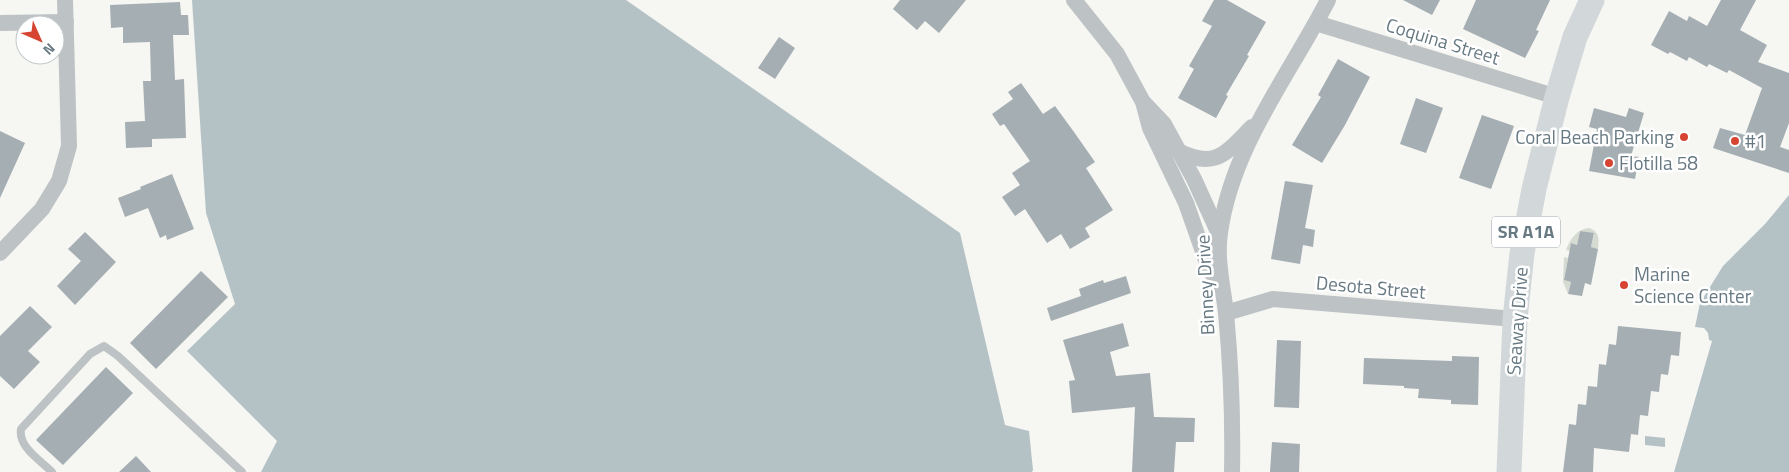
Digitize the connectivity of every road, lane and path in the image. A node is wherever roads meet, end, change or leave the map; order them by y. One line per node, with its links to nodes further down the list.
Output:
1 (65, 0): 5 (street)
2 (1074, 0): 9 (street)
3 (1328, 0): 7 (street, Binney Drive)
4 (1592, 0): 8 (main road, Seaway Drive / SR A1A)
5 (66, 22): 6 (street); 13 (street)
6 (0, 23)
7 (1316, 23): 8 (street, Coquina Street); 10 (street, Binney Drive)
8 (1557, 96): 16 (main road, Seaway Drive / SR A1A)
9 (1143, 102): 11 (street); 14 (street)
10 (1259, 120): 11 (street); 12 (street, Binney Drive)
11 (1178, 150): 12 (street)
12 (1219, 234): 14 (street, Binney Drive)
13 (0, 253)
14 (1223, 296): 15 (street, Binney Drive)
15 (1226, 313): 16 (street, Desota Street); 19 (street, Binney Drive)
16 (1515, 320): 20 (main road, Seaway Drive / SR A1A)
17 (52, 472): 18 (lane)
18 (242, 472)
19 (1232, 472)
20 (1509, 472)

